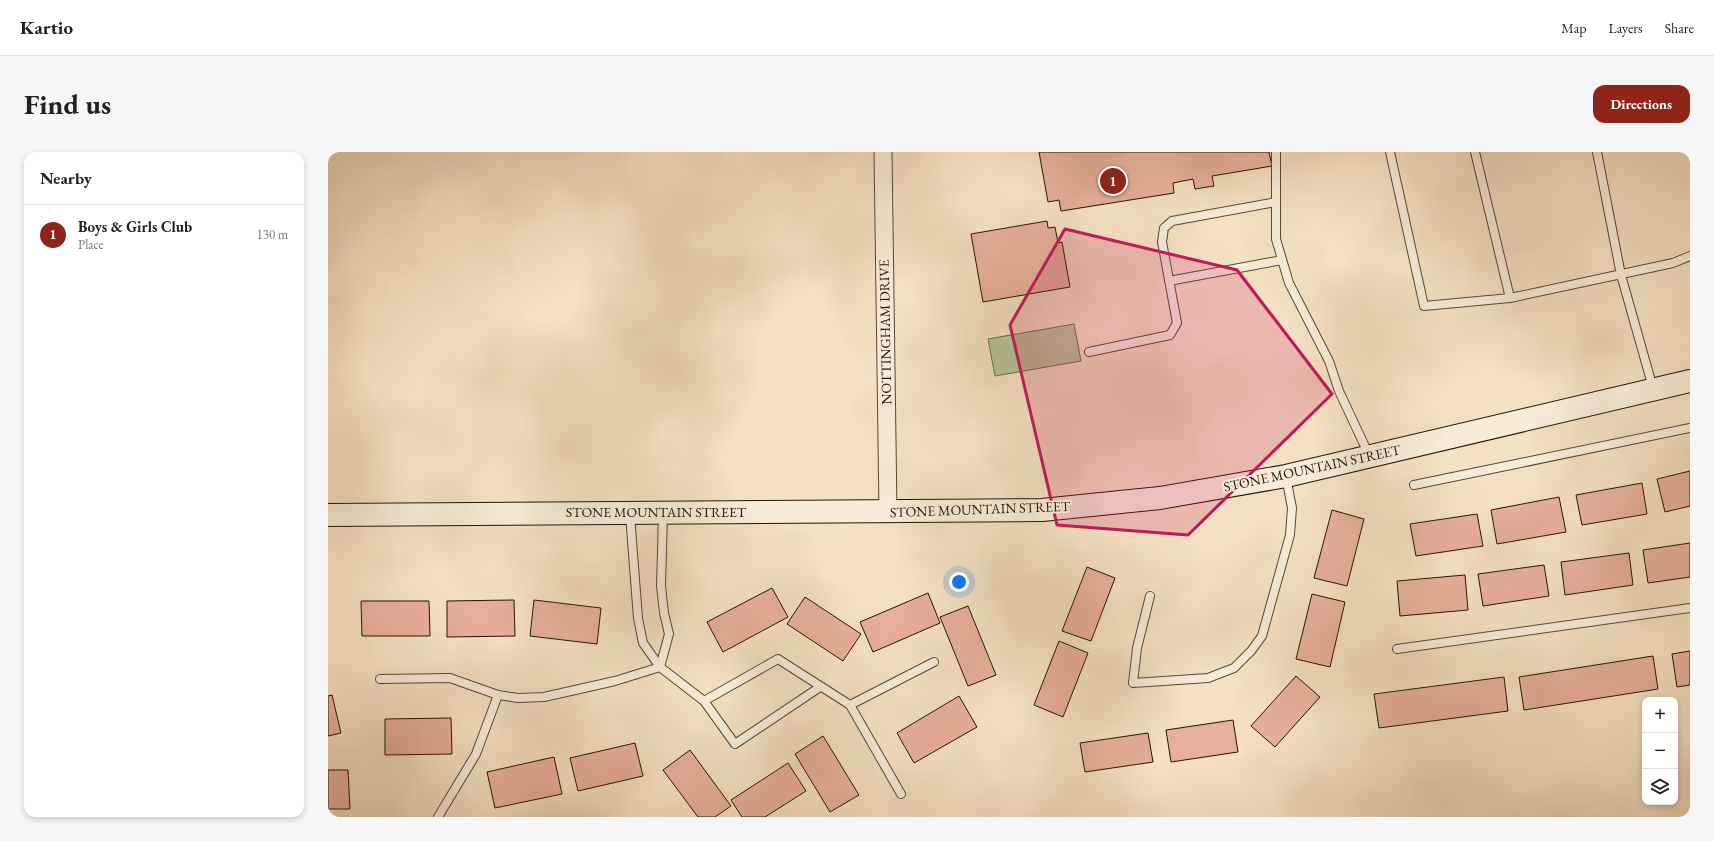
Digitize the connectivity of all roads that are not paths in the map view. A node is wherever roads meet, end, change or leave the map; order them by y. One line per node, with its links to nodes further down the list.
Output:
1 (883, 152): 21 (street, NOTTINGHAM DRIVE)
2 (1276, 152): 6 (lane)
3 (1390, 152): 11 (lane)
4 (1475, 152): 11 (lane)
5 (1598, 152): 9 (lane)
6 (1276, 202): 8 (lane); 10 (lane)
7 (1690, 256): 9 (lane)
8 (1282, 260): 10 (lane); 16 (lane)
9 (1622, 275): 11 (lane); 14 (lane)
10 (1170, 281): 12 (lane)
11 (1510, 298)
12 (1089, 352)
13 (1690, 381): 14 (main road, STONE MOUNTAIN STREET)
14 (1654, 389): 16 (main road, STONE MOUNTAIN STREET)
15 (1690, 428): 18 (lane)
16 (1370, 455): 17 (main road, STONE MOUNTAIN STREET)
17 (1286, 476): 21 (main road, STONE MOUNTAIN STREET); 23 (lane)
18 (1414, 485)
19 (630, 512): 20 (main road, STONE MOUNTAIN STREET); 22 (main road, STONE MOUNTAIN STREET); 27 (lane)
20 (663, 512): 21 (main road, STONE MOUNTAIN STREET); 27 (lane)
21 (888, 512)
22 (328, 515)
23 (1150, 596)
24 (1690, 608): 25 (lane)
25 (1397, 649)
26 (934, 662): 32 (lane)
27 (660, 667): 30 (lane); 31 (lane)
28 (380, 678): 30 (lane)
29 (820, 687): 31 (lane); 31 (lane); 32 (lane)
30 (498, 695): 34 (lane)
31 (704, 702)
32 (850, 705): 33 (lane)
33 (901, 794)
34 (438, 817)

